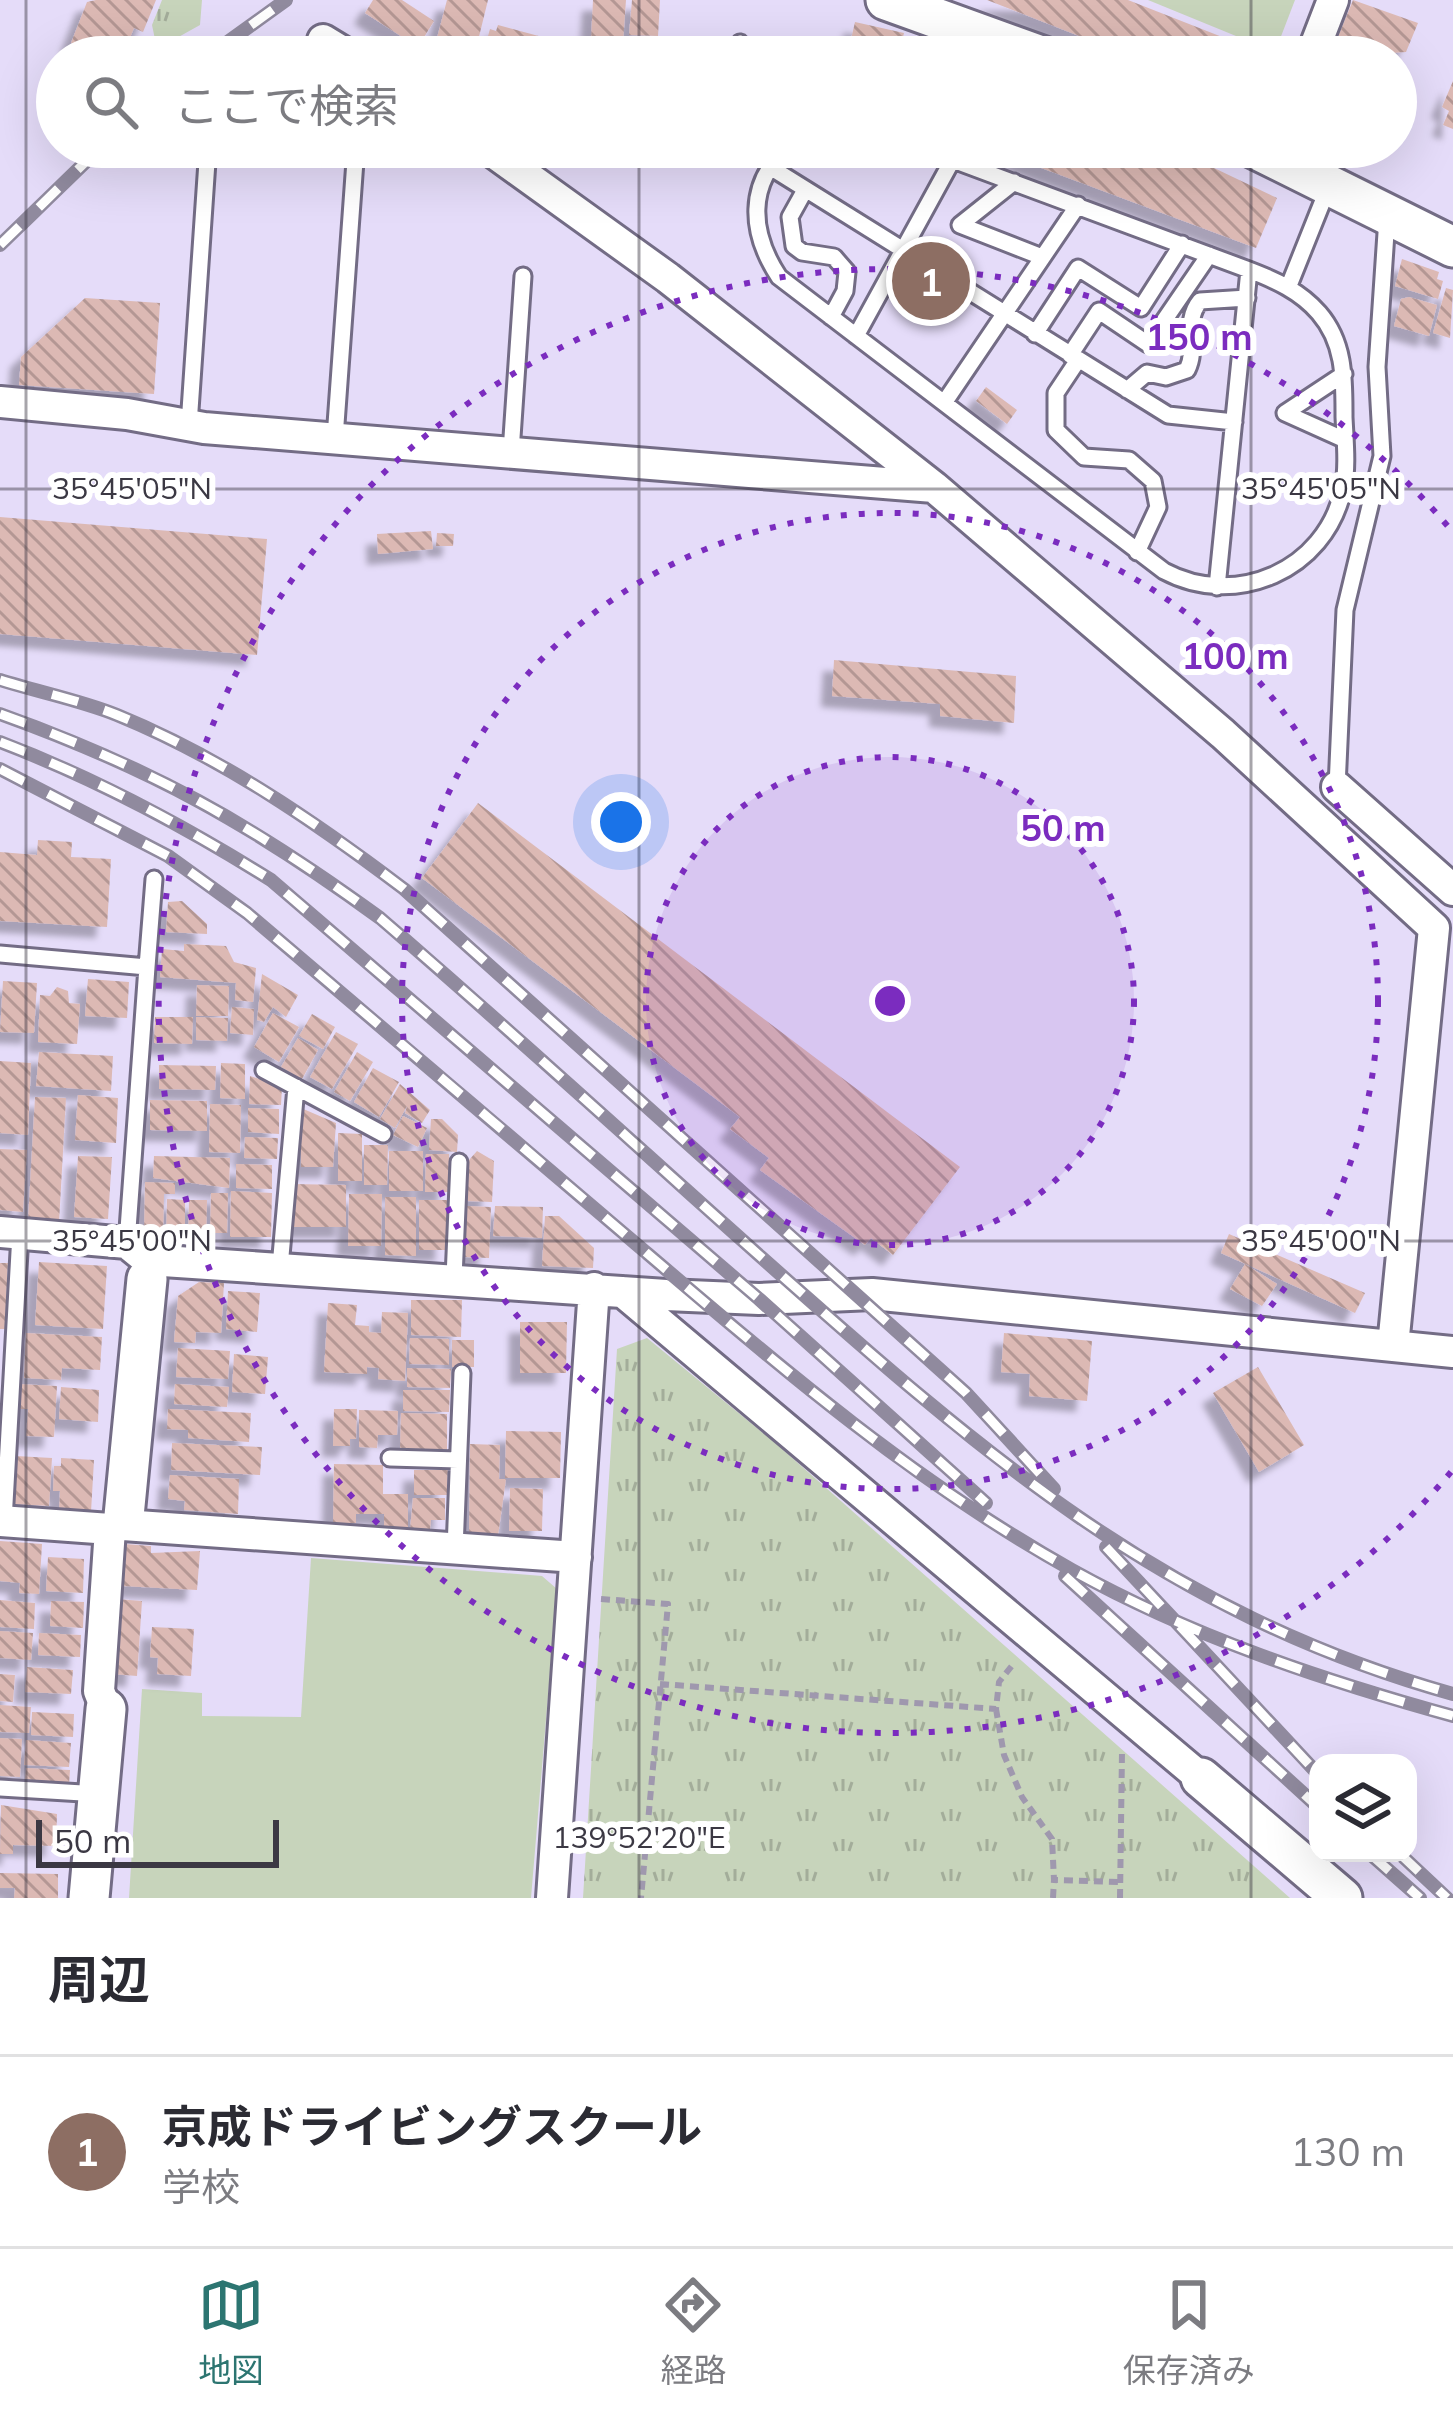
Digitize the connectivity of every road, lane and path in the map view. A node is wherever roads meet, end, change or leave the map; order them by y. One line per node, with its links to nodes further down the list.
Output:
1 (1333, 0): 4 (street)
2 (902, 2): 3 (street)
3 (990, 36)
4 (1319, 36)
5 (207, 168): 37 (lane)
6 (354, 168): 38 (lane)
7 (515, 168): 41 (street)
8 (770, 168): 28 (lane)
9 (772, 168): 15 (lane)
10 (948, 168): 20 (lane)
11 (977, 168): 13 (lane)
12 (1298, 168): 14 (street)
13 (1014, 182): 16 (lane); 22 (lane)
14 (1329, 185): 17 (street); 25 (lane)
15 (805, 190): 20 (lane); 28 (lane)
16 (1078, 205): 18 (lane); 22 (lane)
17 (1387, 214): 19 (street); 44 (lane)
18 (1182, 244): 21 (lane); 29 (lane)
19 (1453, 247)
20 (903, 251): 27 (lane); 30 (lane)
21 (1209, 255): 23 (lane); 31 (lane)
22 (1042, 257): 27 (lane)
23 (1249, 270): 25 (lane); 26 (lane)
24 (523, 276): 40 (lane)
25 (1288, 288): 32 (lane)
26 (1246, 298): 33 (lane); 36 (lane)
27 (1004, 314): 29 (lane); 35 (lane)
28 (830, 317): 30 (lane)
29 (1035, 334): 31 (lane)
30 (856, 336): 35 (lane)
31 (1074, 357): 33 (lane); 42 (lane)
32 (1344, 374): 39 (lane); 39 (lane)
33 (1126, 390): 36 (lane)
34 (0, 402): 37 (street)
35 (944, 403): 42 (lane)
36 (1234, 422): 43 (lane)
37 (189, 425): 38 (street)
38 (335, 438): 40 (street)
39 (1345, 440): 43 (lane)
40 (511, 452): 41 (street)
41 (934, 487): 47 (street)
42 (1137, 552): 43 (lane)
43 (1217, 587)
44 (1337, 787): 46 (street)
45 (154, 879): 49 (lane)
46 (1453, 890)
47 (1443, 940): 59 (street)
48 (0, 953): 49 (lane)
49 (147, 967): 55 (lane)
50 (264, 1070): 51 (lane)
51 (296, 1087): 52 (lane); 56 (lane)
52 (383, 1134)
53 (459, 1162): 57 (lane)
54 (10, 1233): 55 (street); 64 (lane)
55 (140, 1260): 56 (street); 65 (street)
56 (280, 1267): 57 (street)
57 (454, 1278): 58 (street)
58 (608, 1289): 59 (street); 67 (street); 74 (street)
59 (1393, 1346): 60 (street)
60 (1453, 1352)
61 (462, 1373): 63 (lane)
62 (390, 1458): 63 (lane)
63 (458, 1460): 66 (lane)
64 (2, 1521): 65 (street)
65 (119, 1524): 66 (street); 71 (street)
66 (454, 1549): 67 (street)
67 (576, 1557): 68 (street)
68 (573, 1596): 70 (path); 80 (street)
69 (1021, 1654): 72 (path)
70 (660, 1684): 72 (path); 81 (path)
71 (106, 1709): 76 (street)
72 (996, 1709): 77 (path)
73 (1122, 1741): 78 (path)
74 (1201, 1778): 84 (street)
75 (0, 1788): 76 (lane)
76 (98, 1794): 79 (street)
77 (1054, 1880): 78 (path); 82 (path)
78 (1120, 1882): 83 (path)
79 (89, 1898)
80 (552, 1898)
81 (641, 1898)
82 (1053, 1898)
83 (1120, 1898)
84 (1342, 1898)

